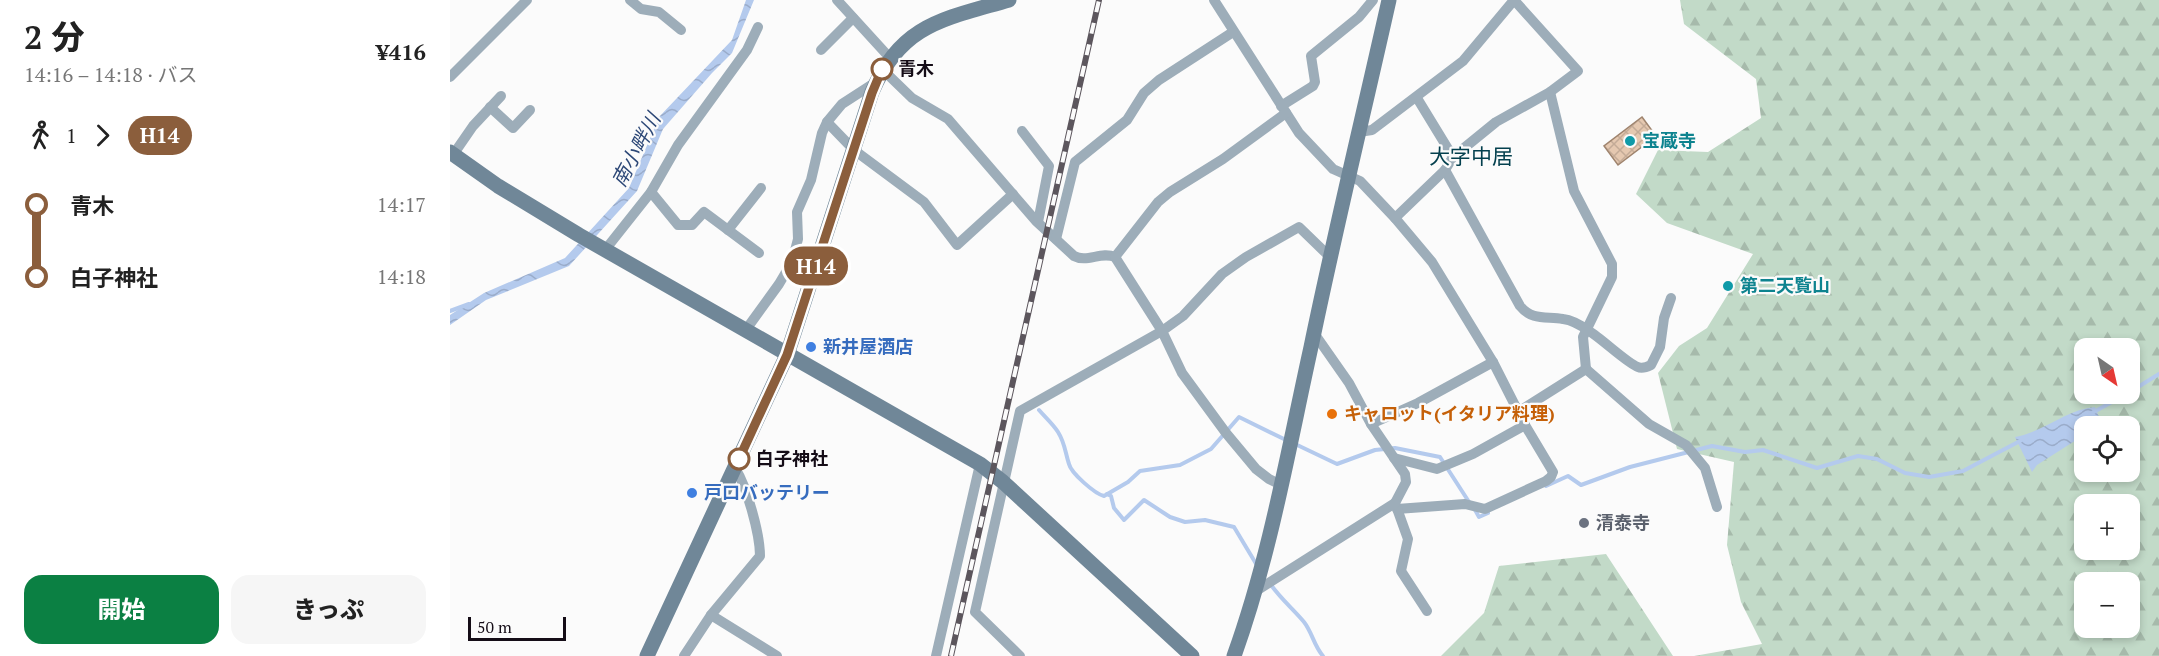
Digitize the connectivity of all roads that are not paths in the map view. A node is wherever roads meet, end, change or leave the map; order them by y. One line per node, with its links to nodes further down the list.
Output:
1 (527, 0): 15 (street)
2 (630, 0): 11 (street)
3 (837, 0): 9 (street)
4 (1009, 0): 14 (street)
5 (1214, 0): 12 (street)
6 (1389, 0): 24 (street)
7 (1514, 0): 16 (street); 18 (street)
8 (1371, 1): 20 (street)
9 (853, 18): 13 (street); 14 (street)
10 (758, 27): 31 (street)
11 (681, 30)
12 (1233, 32): 20 (street); 36 (street)
13 (821, 50)
14 (883, 70): 22 (street); 25 (street); 32 (street)
15 (450, 76)
16 (1550, 92): 27 (street); 42 (street)
17 (501, 96): 19 (street)
18 (1417, 98): 24 (street); 27 (street)
19 (490, 106): 21 (street); 26 (street)
20 (1284, 109): 29 (street); 39 (street)
21 (530, 110)
22 (827, 122): 25 (street); 43 (street)
23 (1022, 131): 34 (street)
24 (1359, 132): 29 (street)
25 (854, 150): 32 (street); 46 (street)
26 (452, 154): 37 (street)
27 (1453, 157): 28 (street)
28 (1445, 170): 33 (street); 42 (street)
29 (1348, 175): 33 (street); 40 (street)
30 (761, 188): 35 (street)
31 (651, 192): 35 (street); 37 (street)
32 (1012, 194): 34 (street)
33 (1395, 218): 47 (street)
34 (1038, 222): 36 (street)
35 (728, 230): 38 (street)
36 (1056, 239): 39 (street)
37 (602, 248): 43 (street)
38 (759, 253)
39 (1115, 257): 44 (street)
40 (1330, 257): 44 (street); 45 (street)
41 (1671, 298): 42 (street)
42 (1586, 329): 48 (street)
43 (745, 331): 46 (street)
44 (1162, 331): 55 (street); 56 (street)
45 (1314, 333): 50 (street); 56 (street)
46 (787, 355): 53 (street); 54 (street)
47 (1492, 362): 49 (street); 50 (street)
48 (1586, 369): 49 (street); 58 (street)
49 (1518, 412): 51 (street)
50 (1371, 424): 52 (street)
51 (1525, 425): 52 (street); 57 (street)
52 (1394, 458): 57 (street)
53 (980, 464): 55 (street); 65 (street)
54 (735, 468): 61 (street); 62 (street)
55 (1003, 482): 66 (street); 67 (street)
56 (1281, 485): 59 (street)
57 (1396, 506): 59 (street); 60 (street)
58 (1717, 507)
59 (1256, 591): 68 (street)
60 (1427, 611)
61 (711, 615): 63 (street); 64 (street)
62 (647, 656)
63 (684, 656)
64 (777, 656)
65 (936, 656)
66 (1020, 656)
67 (1192, 656)
68 (1234, 656)

